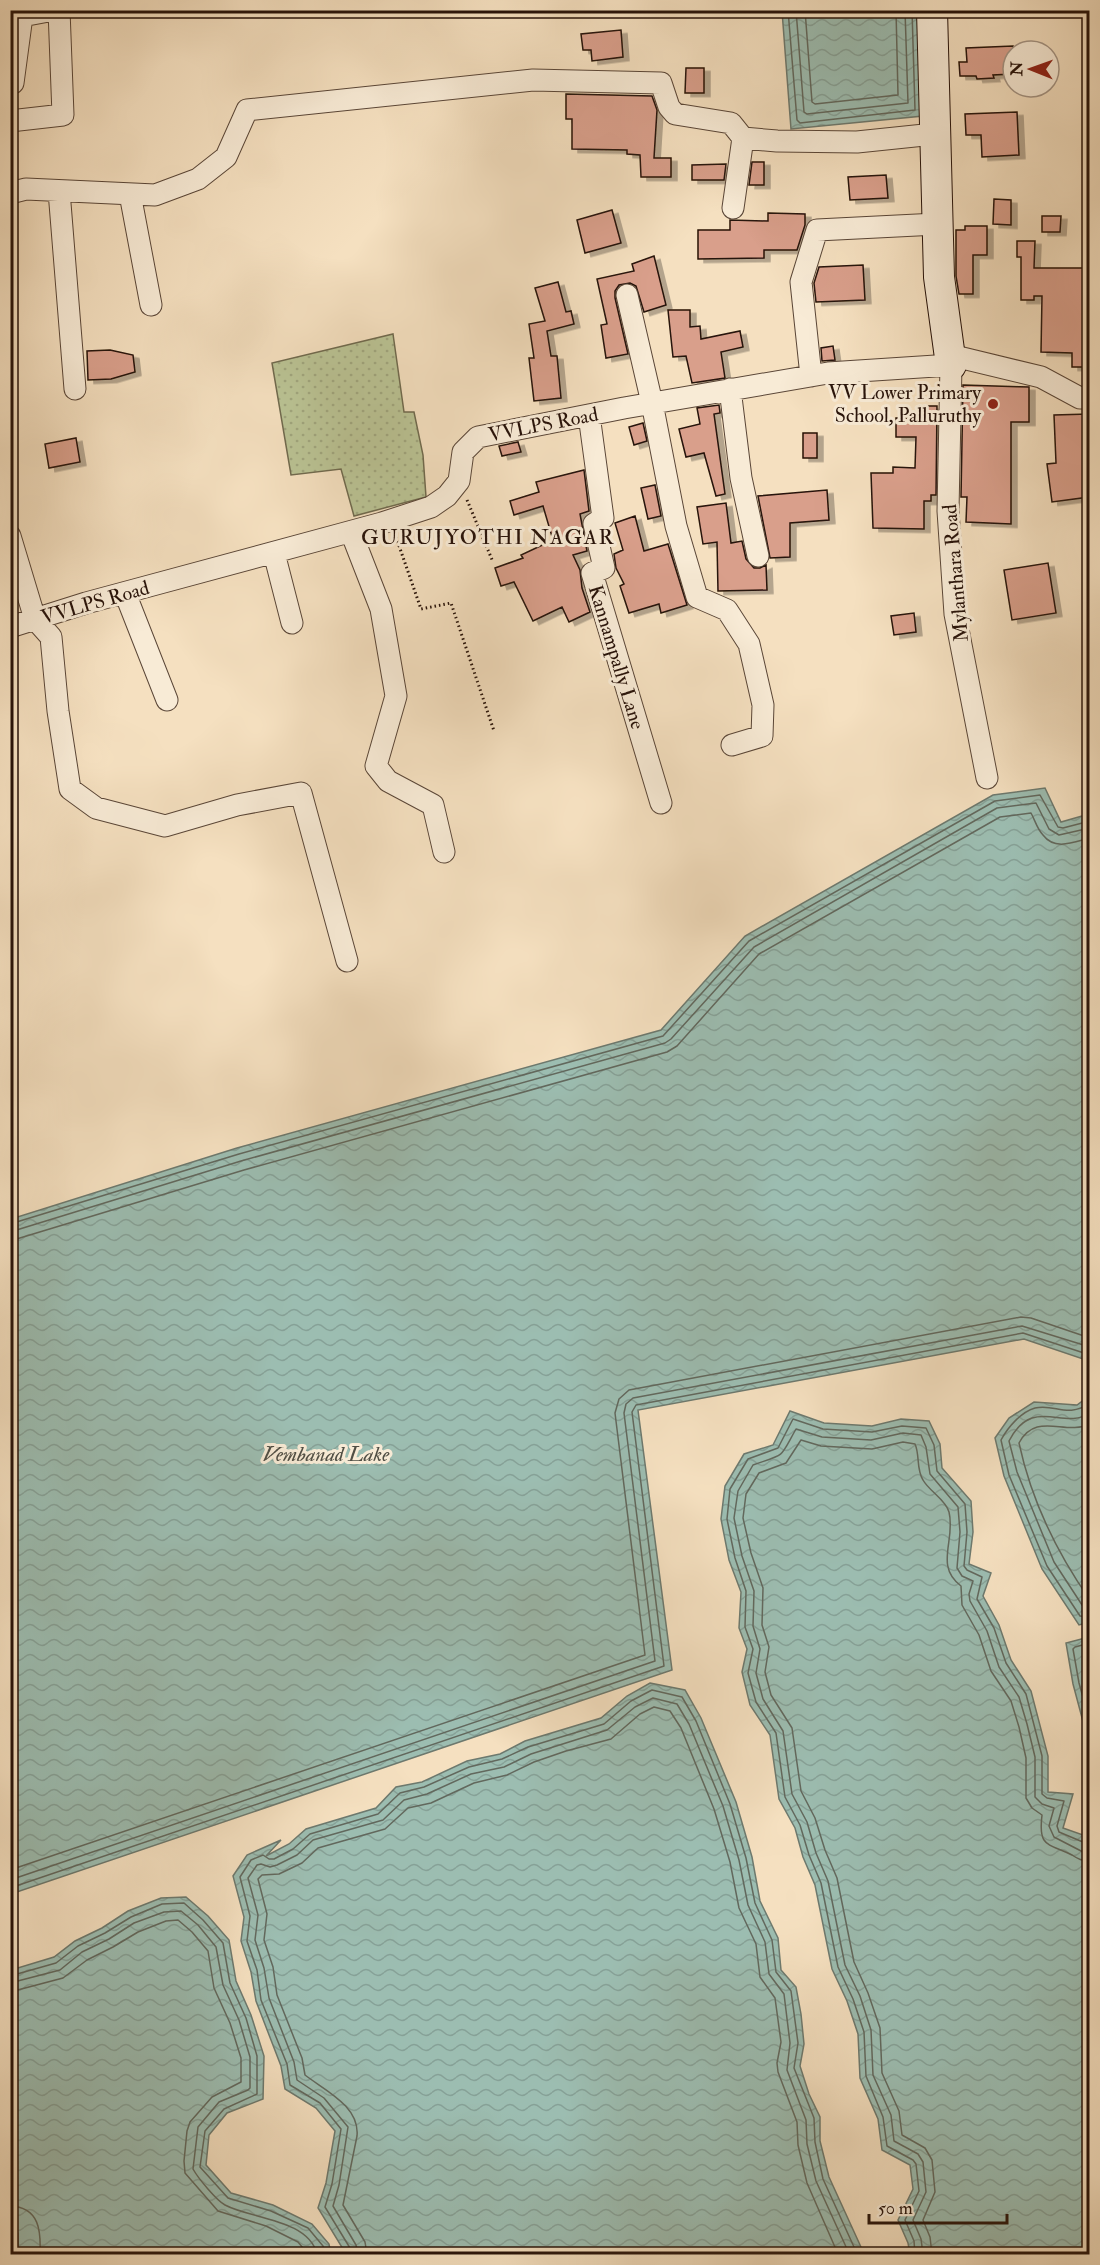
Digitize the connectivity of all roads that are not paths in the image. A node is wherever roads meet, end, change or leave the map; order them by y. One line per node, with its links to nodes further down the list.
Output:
1 (54, 10): 4 (street)
2 (59, 10): 6 (street)
3 (932, 10): 7 (street)
4 (21, 13): 5 (street)
5 (13, 83)
6 (10, 122)
7 (934, 134): 8 (street); 13 (street)
8 (743, 138): 11 (street); 12 (street)
9 (59, 191): 10 (street); 11 (street); 18 (street)
10 (10, 193)
11 (130, 194): 15 (street)
12 (733, 208)
13 (937, 224): 16 (street); 17 (street)
14 (627, 295): 21 (street)
15 (151, 305)
16 (950, 360): 17 (street, VVLPS Road); 20 (street, VVLPS Road); 33 (street, Mylanthara Road)
17 (811, 376): 19 (street, VVLPS Road)
18 (75, 389)
19 (730, 389): 21 (street, VVLPS Road); 26 (street)
20 (1089, 398)
21 (652, 403): 22 (street, VVLPS Road); 32 (street)
22 (589, 415): 23 (street, VVLPS Road); 34 (street, Kannampally Lane)
23 (351, 532): 25 (street, VVLPS Road); 35 (street)
24 (10, 536): 28 (street)
25 (274, 553): 27 (street, VVLPS Road); 29 (street)
26 (758, 556)
27 (124, 592): 28 (street, VVLPS Road); 31 (street)
28 (35, 619): 30 (street, VVLPS Road); 36 (street)
29 (292, 623)
30 (10, 627)
31 (167, 700)
32 (732, 746)
33 (987, 778)
34 (661, 803)
35 (444, 852)
36 (347, 961)

